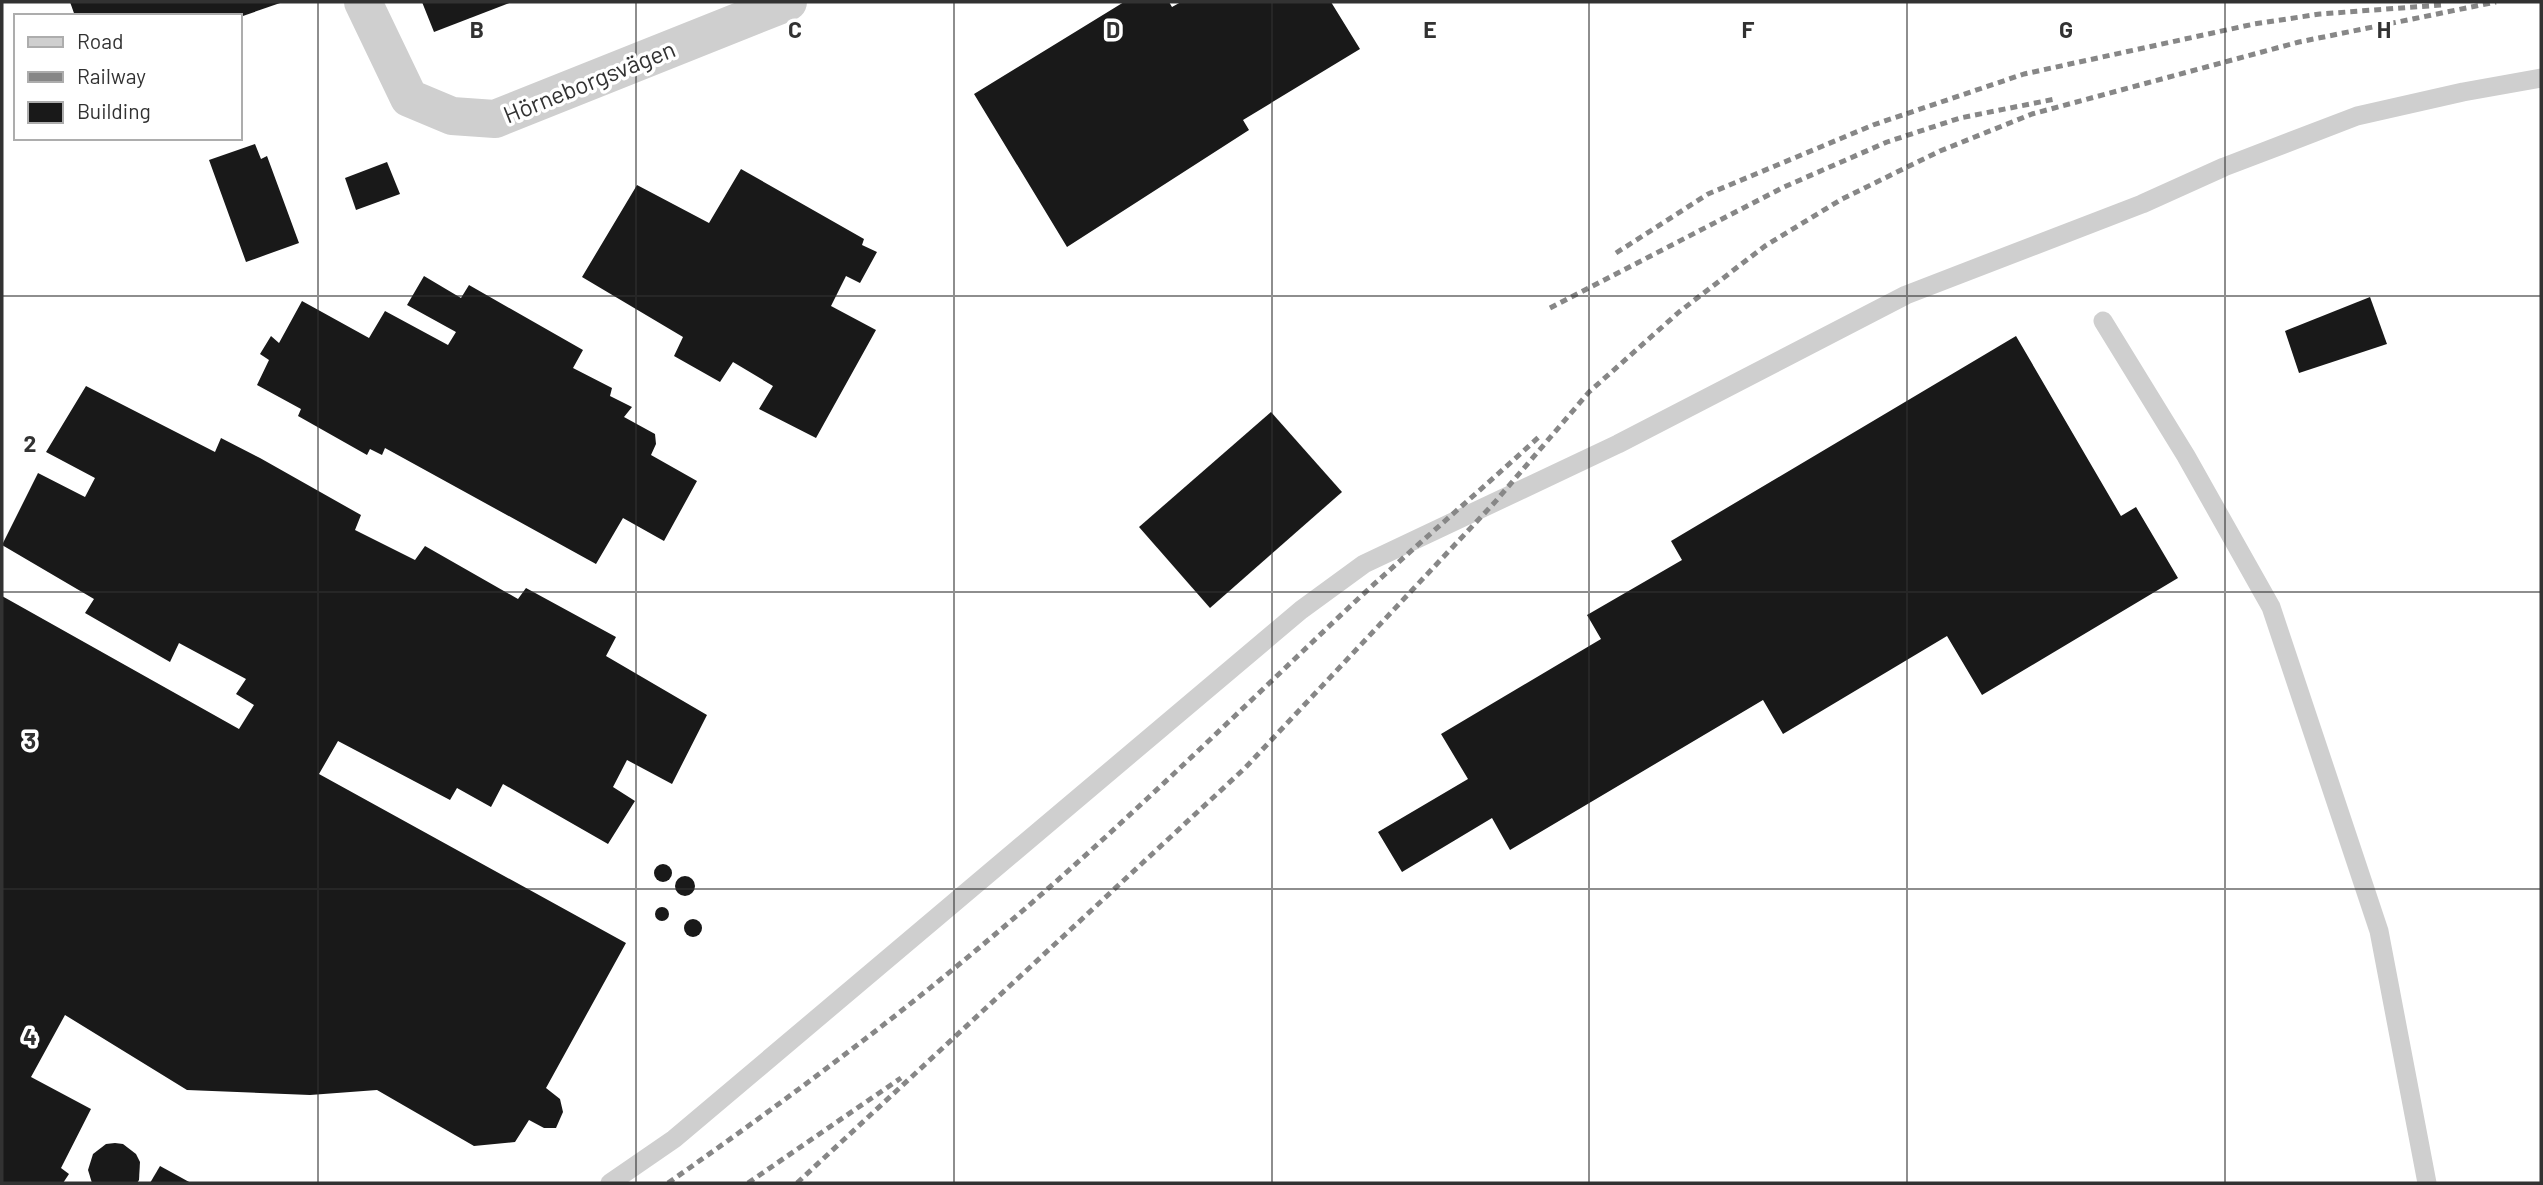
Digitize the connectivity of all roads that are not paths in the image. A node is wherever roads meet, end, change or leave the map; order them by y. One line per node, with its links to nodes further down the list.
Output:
1 (363, 2): 2 (street, Hörneborgsvägen)
2 (788, 2)
3 (2541, 78): 5 (lane)
4 (2103, 321): 6 (lane)
5 (610, 1183)
6 (2427, 1183)

